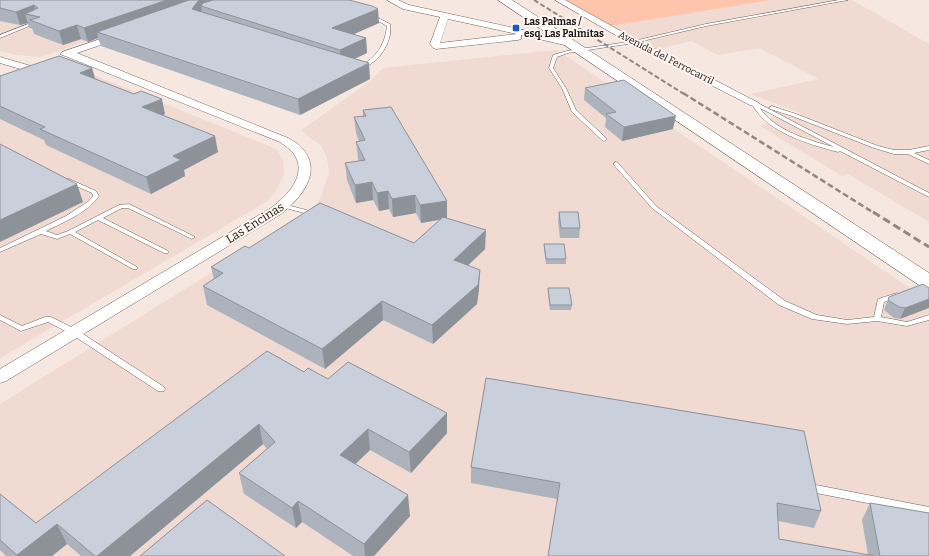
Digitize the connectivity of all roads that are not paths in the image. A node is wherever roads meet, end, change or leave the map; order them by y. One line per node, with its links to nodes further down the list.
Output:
1 (391, 0): 6 (street)
2 (504, 0): 12 (main road)
3 (559, 0): 11 (street, Avenida del Ferrocarril)
4 (846, 0): 11 (lane)
5 (365, 14): 16 (lane)
6 (445, 16): 9 (street); 9 (street)
7 (39, 21): 10 (lane)
8 (127, 33): 13 (street)
9 (531, 35): 12 (street)
10 (0, 37)
11 (634, 42): 12 (lane); 18 (street, Avenida del Ferrocarril)
12 (574, 47): 19 (lane); 36 (main road)
13 (69, 53): 14 (street); 27 (street, Las Encinas)
14 (55, 58)
15 (0, 60): 17 (street)
16 (355, 69)
17 (14, 73)
18 (754, 102): 21 (lane); 21 (lane); 22 (lane)
19 (604, 138)
20 (929, 148): 22 (lane)
21 (848, 152): 26 (lane)
22 (909, 152): 23 (lane)
23 (929, 162)
24 (616, 164): 40 (lane)
25 (65, 179): 30 (lane)
26 (929, 195)
27 (284, 206): 28 (lane); 41 (street, Las Encinas)
28 (324, 217)
29 (98, 218): 31 (lane); 32 (lane); 34 (lane)
30 (39, 231): 31 (lane); 33 (lane)
31 (70, 232): 35 (lane)
32 (192, 237)
33 (0, 250)
34 (166, 252)
35 (135, 268)
36 (927, 283)
37 (904, 292): 40 (lane)
38 (0, 317): 41 (lane)
39 (929, 317): 40 (lane)
40 (877, 319)
41 (74, 332): 42 (street, Las Encinas); 43 (lane)
42 (0, 376)
43 (161, 389)
44 (816, 489): 45 (lane)
45 (929, 511)

